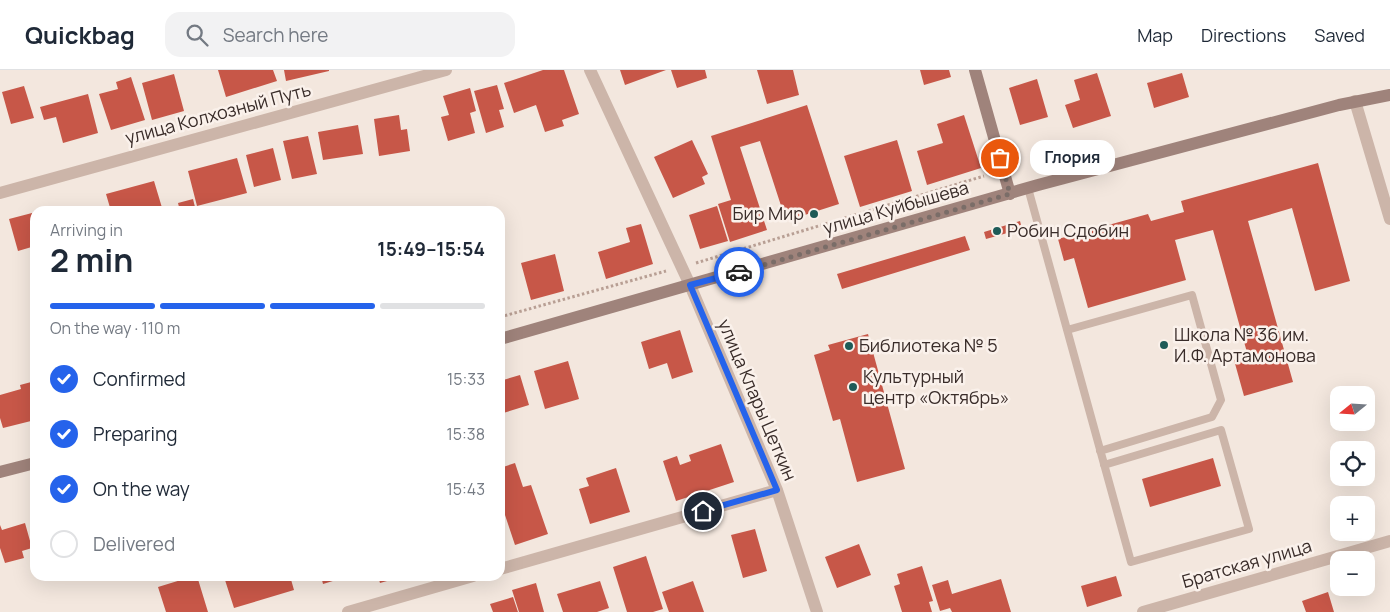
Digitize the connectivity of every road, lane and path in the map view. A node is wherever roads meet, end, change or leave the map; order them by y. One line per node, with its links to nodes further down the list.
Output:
1 (446, 70): 8 (street, улица Колхозный Путь)
2 (590, 70): 11 (street, улица Клары Цеткин)
3 (975, 70): 9 (main road)
4 (1390, 96): 5 (main road, улица Куйбышева)
5 (1355, 101): 7 (main road, улица Куйбышева); 10 (street)
6 (984, 176): 11 (path)
7 (1028, 188): 9 (main road, улица Куйбышева); 14 (lane)
8 (0, 193)
9 (1010, 194): 12 (main road, улица Куйбышева)
10 (1390, 219)
11 (681, 267): 12 (street, улица Клары Цеткин); 13 (path)
12 (690, 285): 15 (main road, улица Куйбышева); 20 (street, улица Клары Цеткин)
13 (505, 317)
14 (1067, 330): 16 (lane); 16 (lane)
15 (505, 338)
16 (1100, 451): 18 (lane)
17 (30, 464): 19 (main road)
18 (1104, 465): 18 (lane)
19 (0, 472)
20 (777, 490): 22 (street); 24 (street, улица Клары Цеткин)
21 (1390, 541): 26 (street, Братская улица)
22 (505, 568)
23 (456, 581): 25 (street)
24 (819, 609)
25 (348, 612)
26 (1143, 612)

